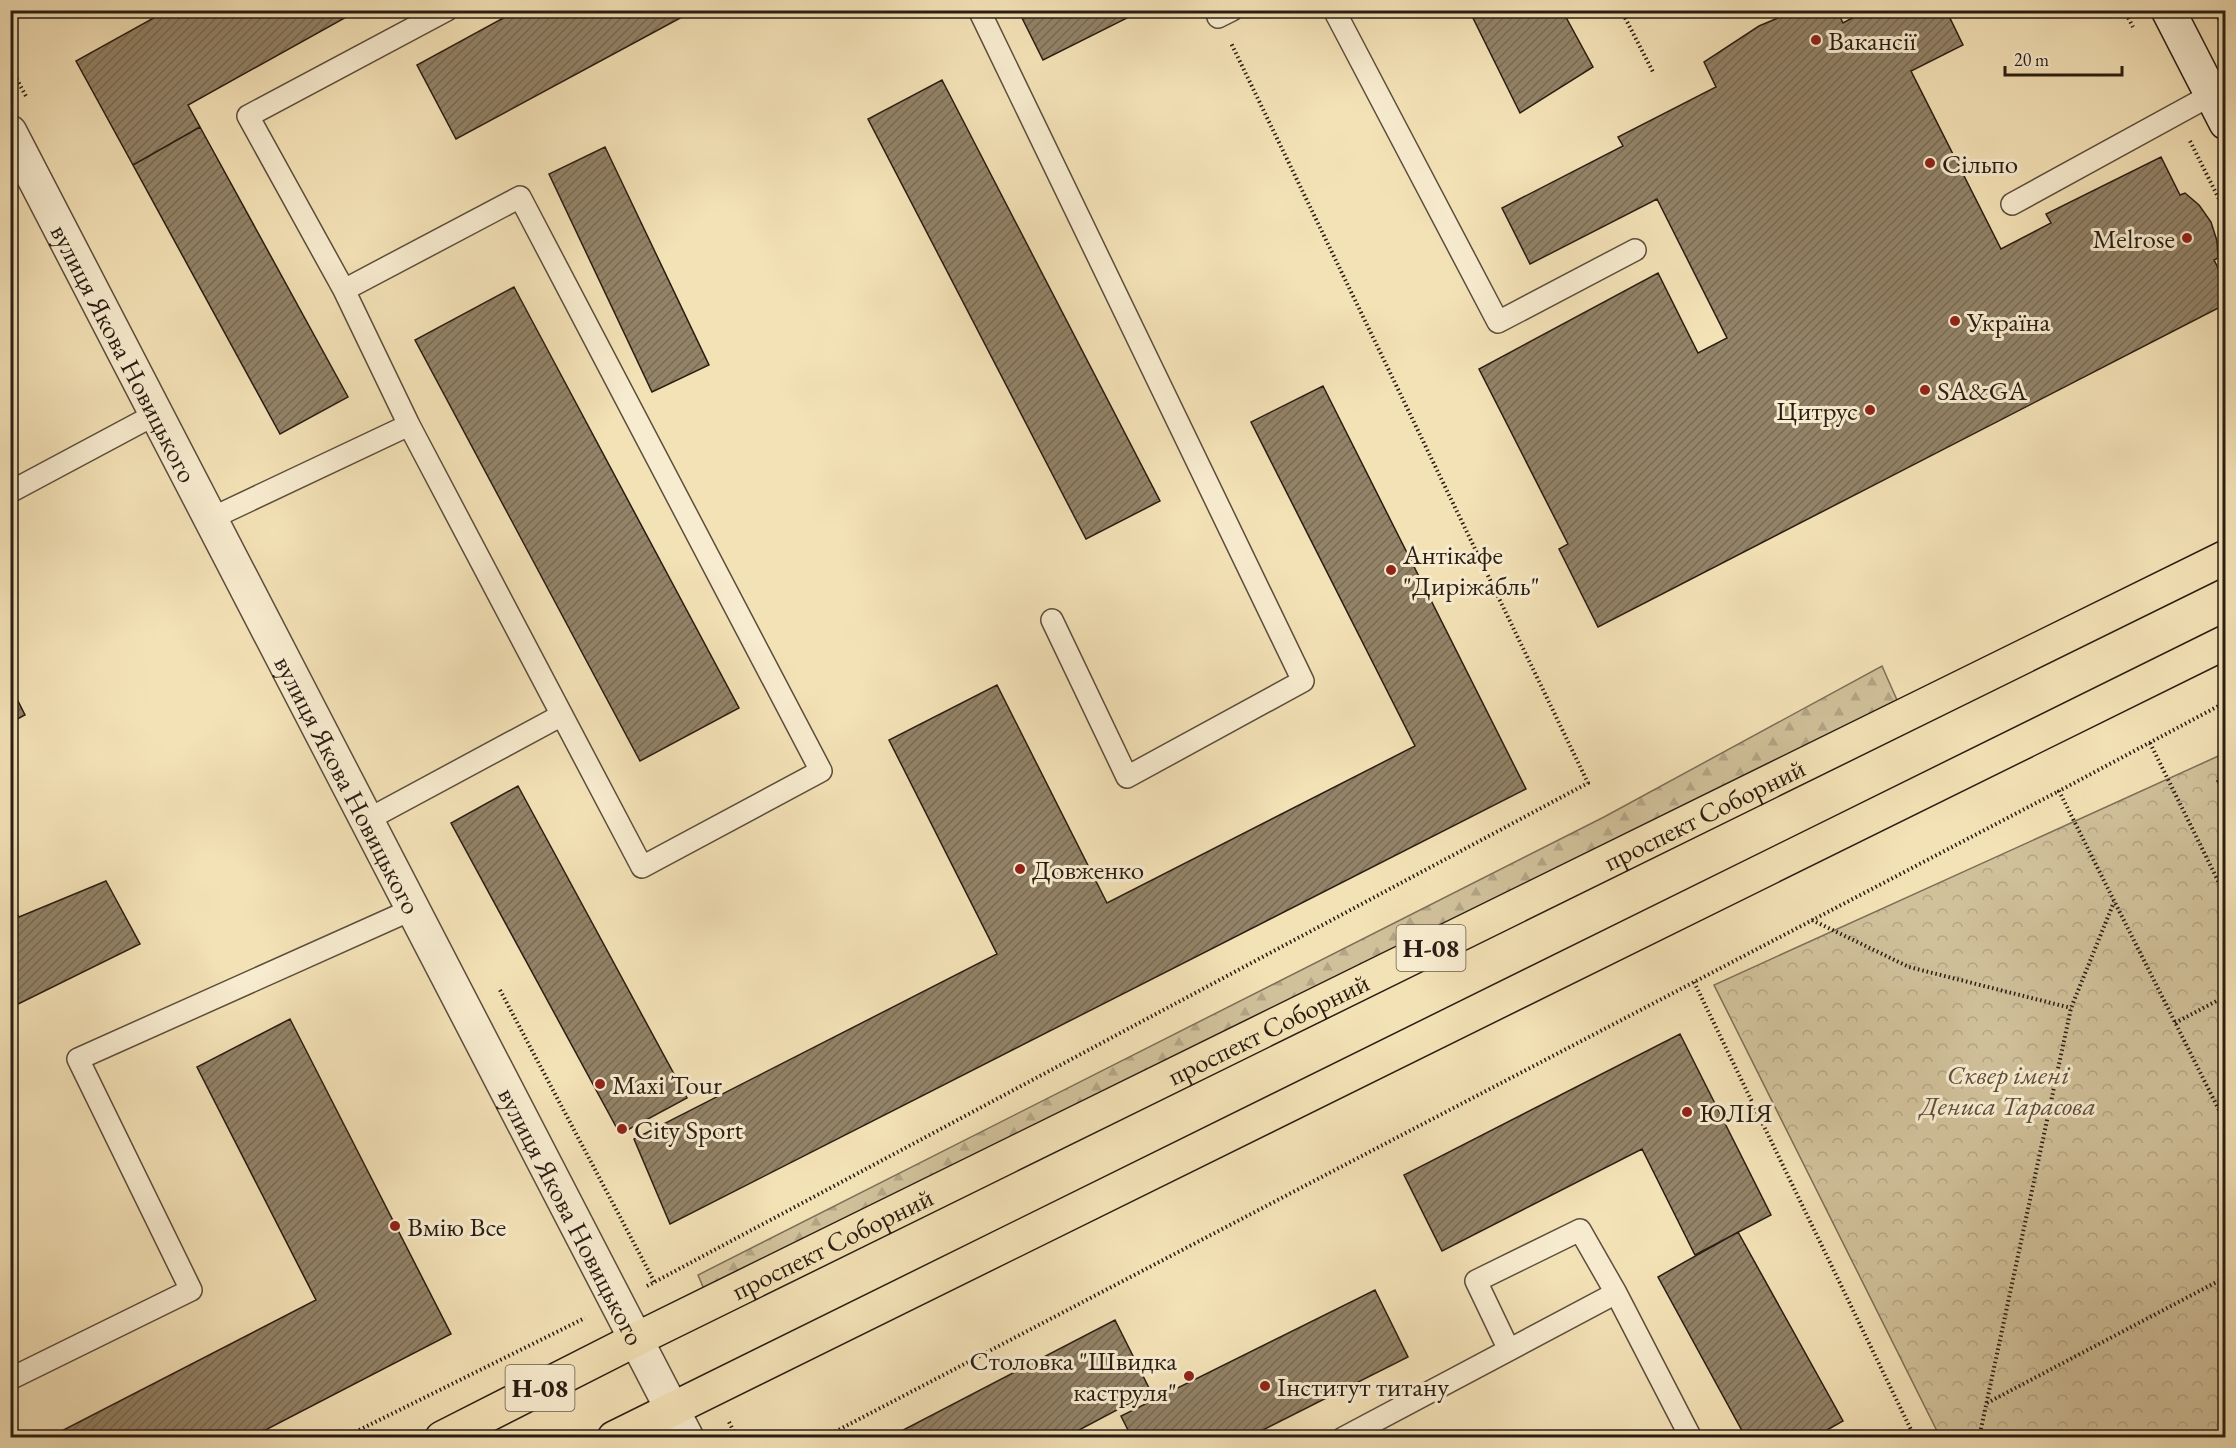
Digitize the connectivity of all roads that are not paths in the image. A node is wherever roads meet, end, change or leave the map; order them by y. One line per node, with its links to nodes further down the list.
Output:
1 (447, 10): 9 (lane)
2 (979, 10): 15 (lane)
3 (1334, 10): 8 (lane)
4 (2168, 10): 5 (street)
5 (2218, 109): 7 (lane)
6 (10, 132): 10 (street, вулиця Якова Новицького)
7 (2012, 204)
8 (1635, 250)
9 (344, 290): 11 (lane); 17 (lane)
10 (156, 414): 12 (lane); 13 (street, вулиця Якова Новицького)
11 (409, 425): 13 (lane); 17 (lane)
12 (10, 492)
13 (210, 519): 18 (street, вулиця Якова Новицького)
14 (2226, 557): 21 (main road, проспект Соборний / Н-08)
15 (1052, 620)
16 (2226, 642): 24 (main road)
17 (562, 715): 18 (lane)
18 (367, 820): 19 (street, вулиця Якова Новицького)
19 (413, 909): 21 (street, вулиця Якова Новицького); 23 (lane)
20 (1616, 1293): 22 (lane); 22 (lane); 29 (lane)
21 (637, 1339): 24 (street, вулиця Якова Новицького); 25 (main road, проспект Соборний / Н-08)
22 (1509, 1350): 28 (lane)
23 (10, 1379)
24 (671, 1408): 26 (main road); 27 (street, вулиця Якова Новицького)
25 (442, 1437)
26 (614, 1437)
27 (687, 1437)
28 (1343, 1437)
29 (1691, 1437)

